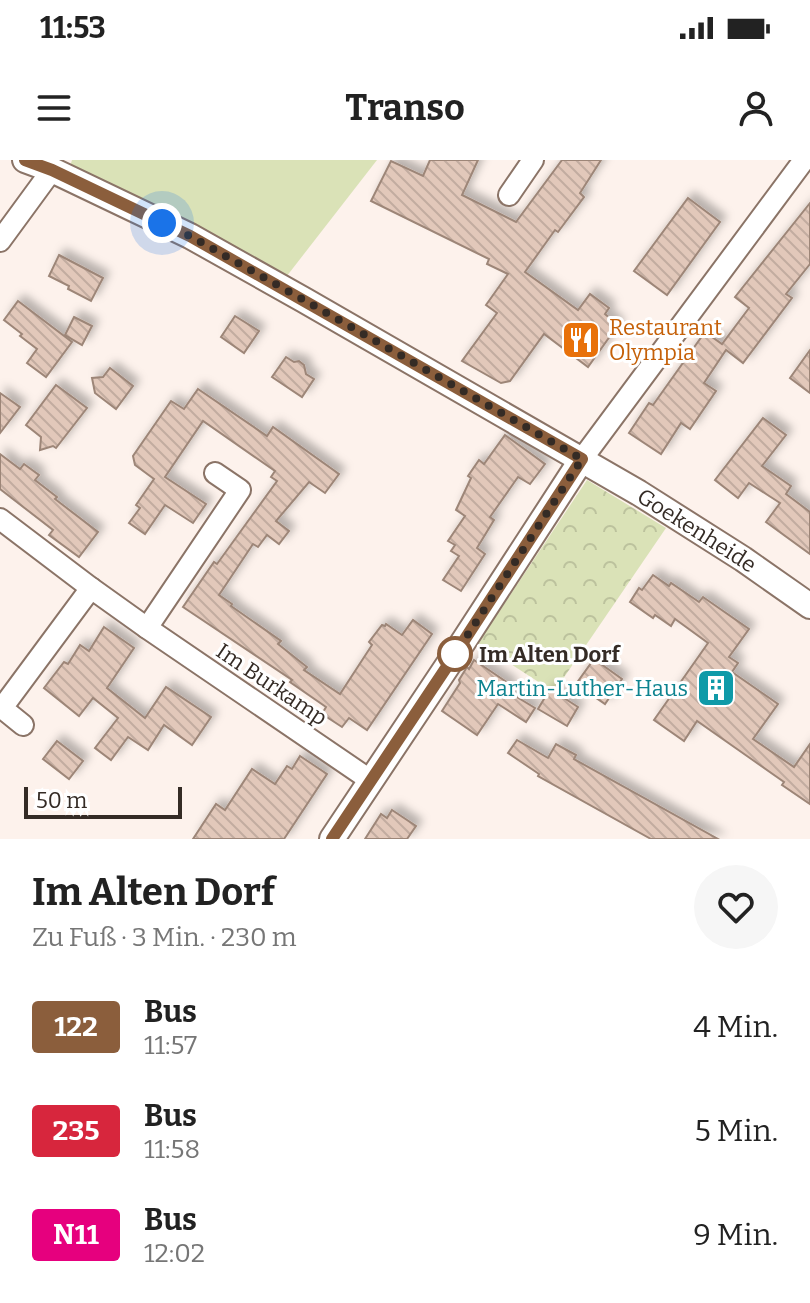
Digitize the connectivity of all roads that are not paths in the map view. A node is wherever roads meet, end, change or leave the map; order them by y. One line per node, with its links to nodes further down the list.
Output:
1 (25, 160): 4 (street, Goekenheide)
2 (533, 160): 5 (street)
3 (804, 160): 7 (street)
4 (52, 170): 6 (street); 7 (street, Goekenheide)
5 (509, 195)
6 (0, 241)
7 (582, 459): 11 (street, Goekenheide); 14 (street)
8 (215, 473): 12 (street)
9 (0, 519): 10 (street, Im Burkamp)
10 (91, 588): 12 (street, Im Burkamp); 13 (street)
11 (810, 606)
12 (147, 628): 14 (street, Im Burkamp)
13 (23, 725)
14 (370, 780): 15 (street)
15 (332, 839)

